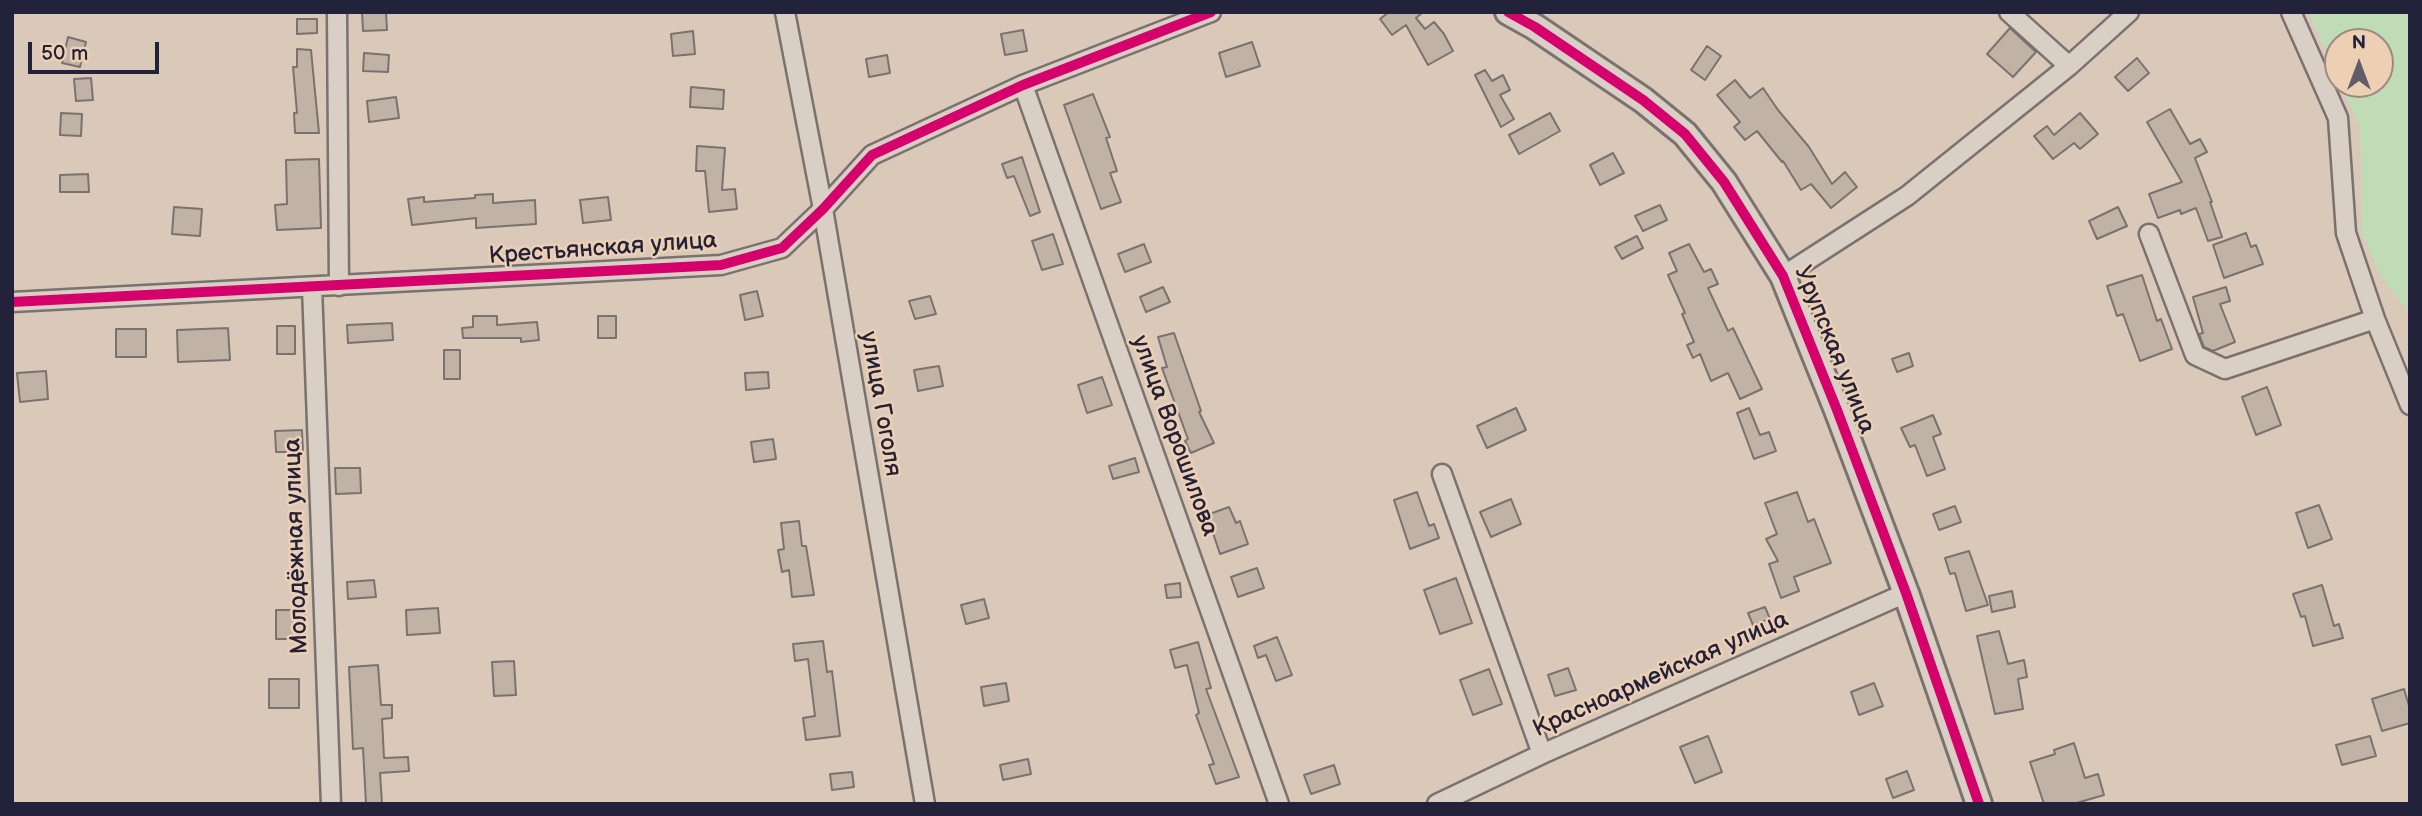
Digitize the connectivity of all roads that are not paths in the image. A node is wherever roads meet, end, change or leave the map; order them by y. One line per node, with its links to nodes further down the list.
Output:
1 (337, 12): 13 (street)
2 (785, 12): 10 (street, улица Гоголя)
3 (1211, 12): 9 (street, Крестьянская улица)
4 (1508, 12): 12 (street, Урупская улица)
5 (2009, 12): 8 (street)
6 (2129, 12): 8 (street)
7 (2291, 12): 16 (street)
8 (2069, 66): 12 (street)
9 (1023, 85): 10 (street, Крестьянская улица); 23 (street, улица Ворошилова)
10 (823, 209): 13 (street, Крестьянская улица); 22 (street, улица Гоголя)
11 (2149, 234): 16 (street)
12 (1783, 276): 19 (street, Урупская улица)
13 (339, 286): 14 (street, Крестьянская улица)
14 (312, 287): 15 (street, Крестьянская улица); 21 (street, Молодёжная улица)
15 (12, 302)
16 (2375, 319): 17 (street)
17 (2410, 405)
18 (1443, 474): 20 (street)
19 (1906, 593): 20 (street, Красноармейская улица); 25 (street, Урупская улица)
20 (1542, 754): 24 (street, Красноармейская улица)
21 (331, 804)
22 (925, 804)
23 (1279, 804)
24 (1437, 804)
25 (1979, 804)

